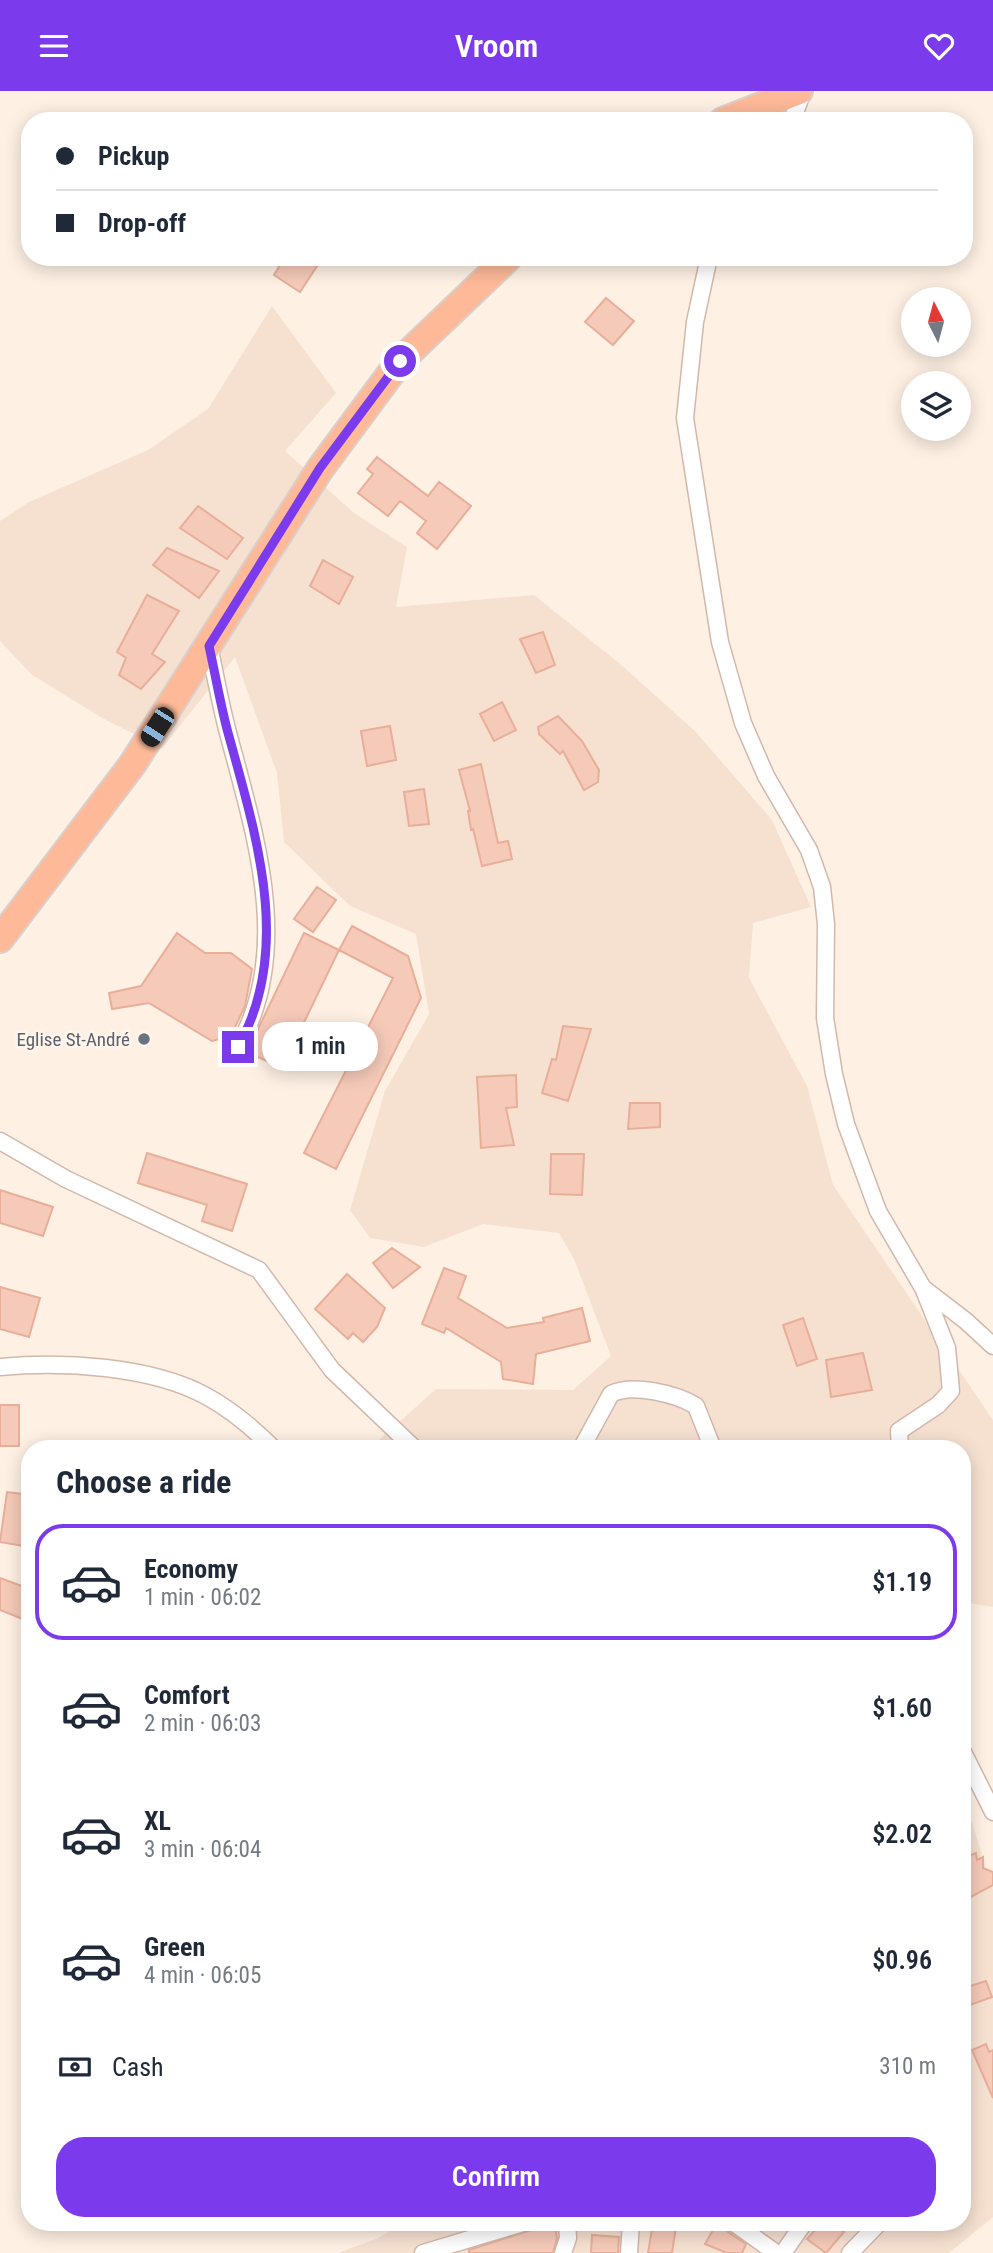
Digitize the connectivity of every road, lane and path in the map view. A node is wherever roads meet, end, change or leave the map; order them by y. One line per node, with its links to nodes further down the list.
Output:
1 (801, 91): 2 (highway); 3 (street)
2 (746, 112)
3 (795, 112)
4 (500, 266): 6 (highway)
5 (707, 266): 10 (street)
6 (209, 646): 7 (highway); 8 (street)
7 (0, 939)
8 (238, 1047)
9 (0, 1142): 14 (street)
10 (923, 1288): 11 (street); 17 (street)
11 (993, 1346)
12 (0, 1367): 13 (street)
13 (264, 1440)
14 (406, 1440)
15 (586, 1440): 16 (street)
16 (709, 1440)
17 (900, 1440)
18 (971, 1766): 19 (street)
19 (991, 1803)
20 (464, 2231): 26 (street)
21 (569, 2231): 27 (street)
22 (630, 2231): 28 (street)
23 (745, 2231): 29 (street)
24 (798, 2231): 30 (street)
25 (871, 2231): 31 (street)
26 (423, 2253)
27 (564, 2253)
28 (629, 2253)
29 (776, 2253)
30 (783, 2253)
31 (850, 2253)

